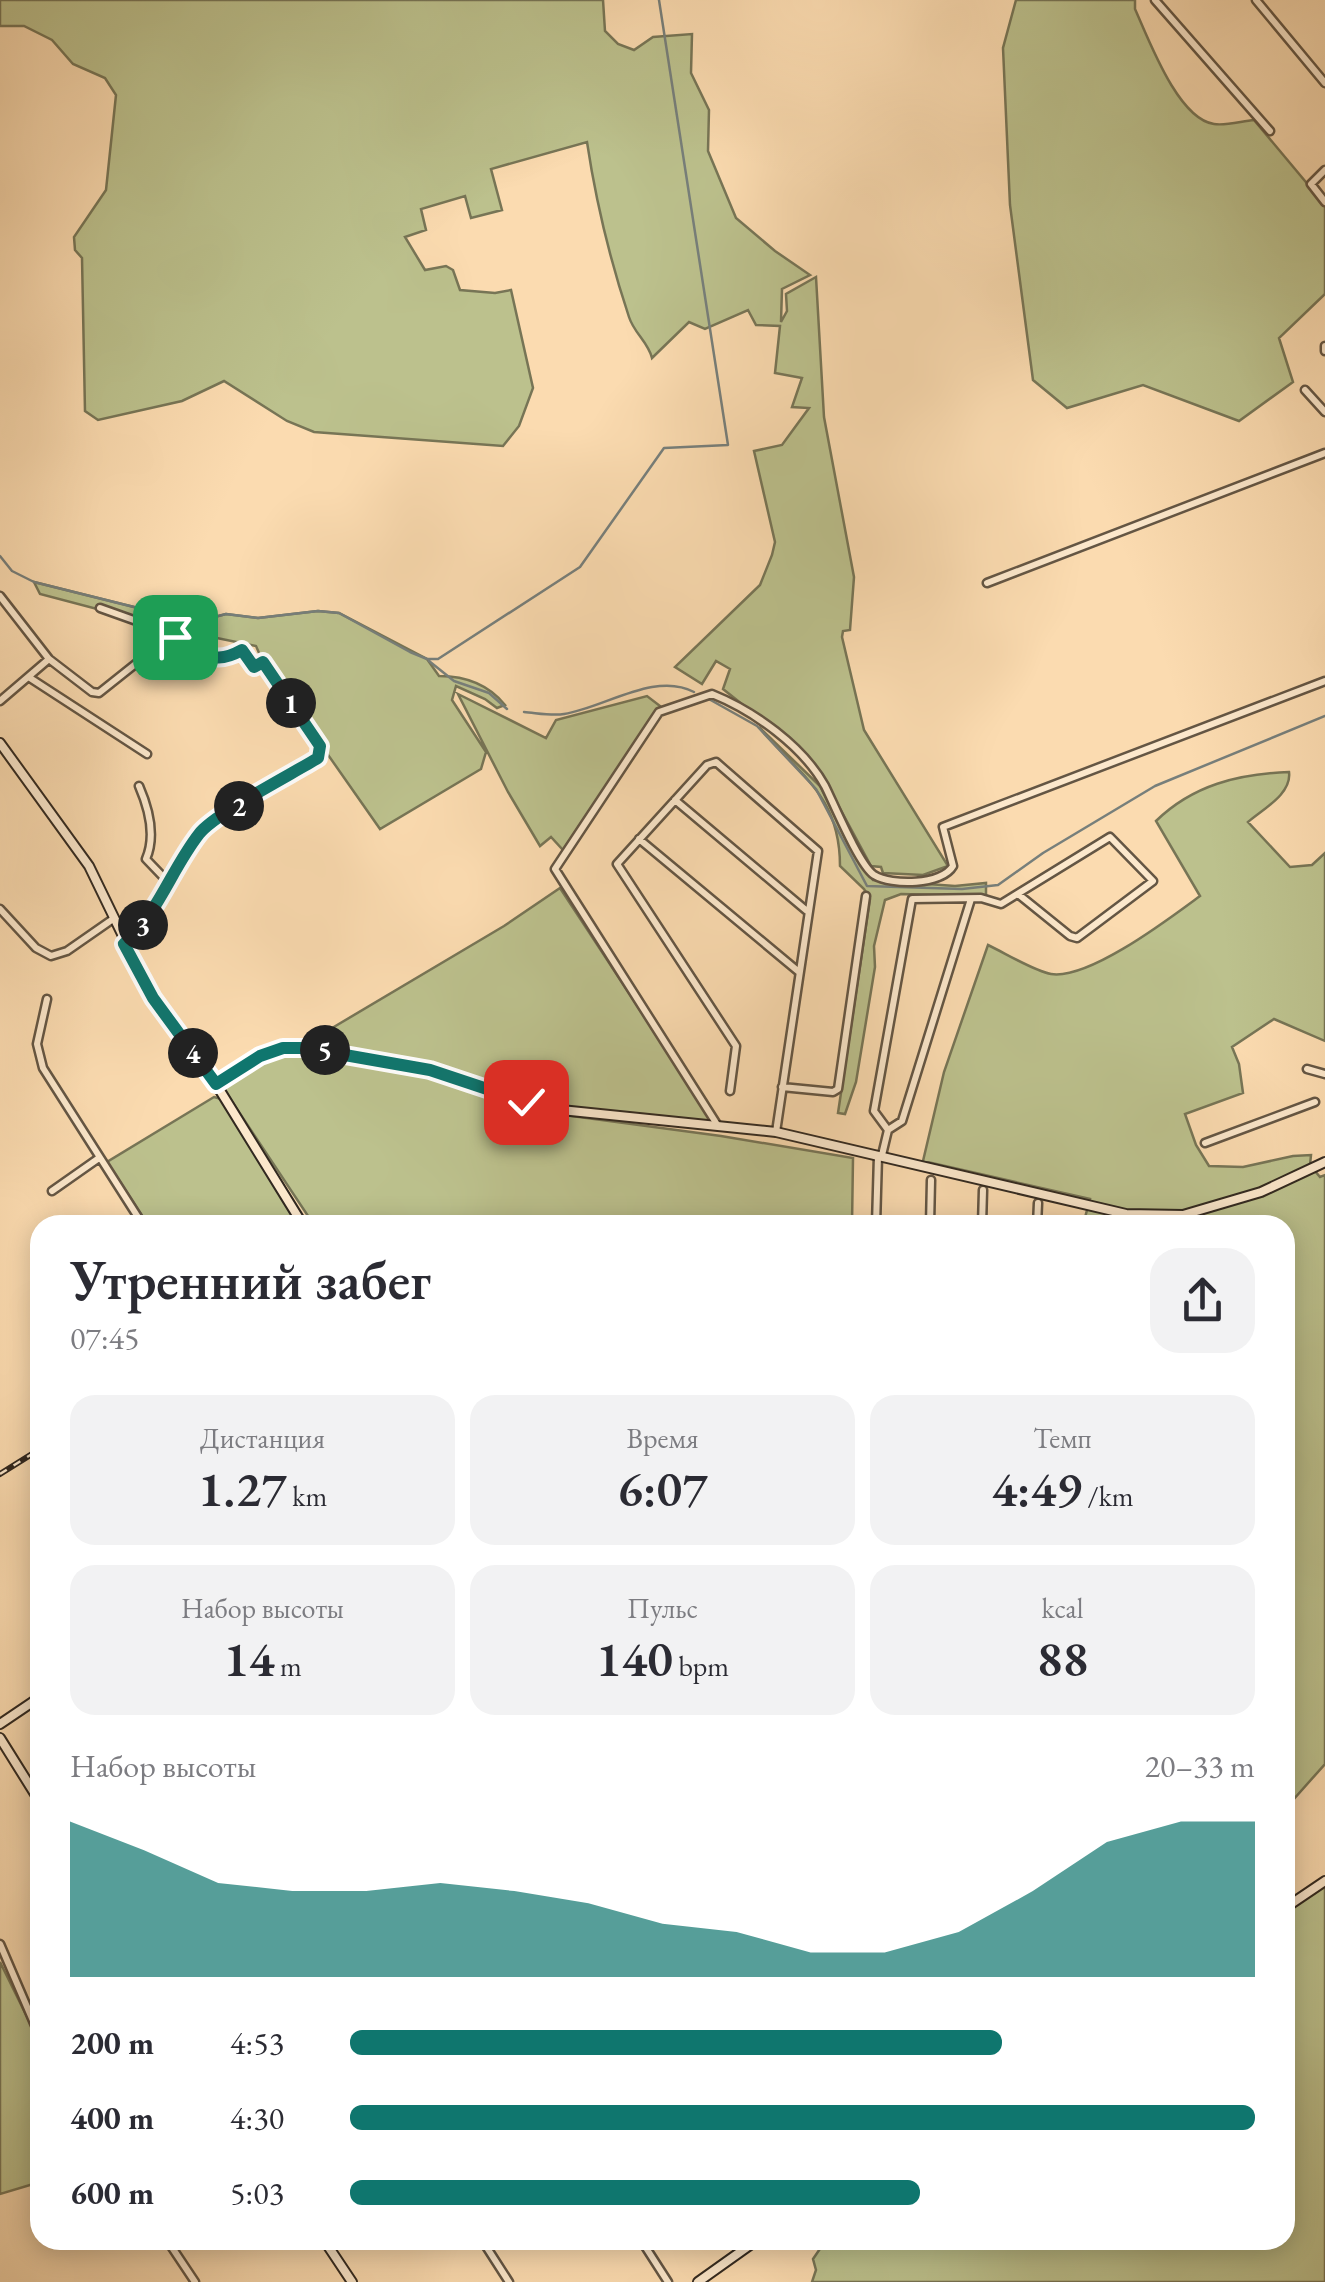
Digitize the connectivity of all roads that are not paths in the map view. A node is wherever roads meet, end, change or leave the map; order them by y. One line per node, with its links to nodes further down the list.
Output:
1 (1155, 0): 4 (street)
2 (1256, 0): 3 (street)
3 (1325, 83)
4 (1270, 131)
5 (1325, 170): 6 (street)
6 (1325, 202)
7 (1305, 390): 8 (street)
8 (1325, 411)
9 (1325, 453): 10 (street)
10 (987, 582)
11 (0, 596): 14 (street)
12 (100, 608): 13 (street)
13 (158, 646): 14 (street); 23 (street)
14 (48, 659): 15 (street)
15 (30, 678): 17 (street); 19 (street)
16 (1325, 681): 39 (street)
17 (0, 701)
18 (0, 743): 29 (street)
19 (147, 754)
20 (139, 786): 23 (street)
21 (675, 800): 22 (street); 28 (street); 28 (street)
22 (640, 839): 31 (street); 37 (street)
23 (170, 882): 30 (street)
24 (1018, 894): 24 (street); 26 (street)
25 (866, 896): 36 (street)
26 (971, 899): 40 (street); 40 (street)
27 (0, 909): 29 (street)
28 (808, 912): 31 (street)
29 (114, 919): 30 (street)
30 (124, 944): 35 (street)
31 (800, 972): 36 (street)
32 (47, 999): 44 (street)
33 (1307, 1069): 34 (street)
34 (1325, 1074)
35 (216, 1084): 39 (street); 51 (street)
36 (782, 1087): 41 (street)
37 (730, 1091)
38 (1315, 1102): 42 (street)
39 (718, 1126): 41 (street)
40 (888, 1130): 43 (street)
41 (776, 1132): 43 (street)
42 (1206, 1143)
43 (880, 1155): 45 (street); 52 (street)
44 (99, 1158): 47 (street); 50 (street)
45 (1325, 1162)
46 (932, 1180): 53 (street)
47 (52, 1190)
48 (983, 1190): 54 (street)
49 (1038, 1204): 55 (street)
50 (136, 1215)
51 (297, 1215)
52 (877, 1215)
53 (930, 1215)
54 (982, 1215)
55 (1037, 1215)
56 (30, 1704): 57 (street)
57 (0, 1724)
58 (0, 1738): 59 (street)
59 (30, 1786)
60 (1325, 1881): 61 (street)
61 (1295, 1901)
62 (0, 1944): 63 (street)
63 (30, 2014)
64 (174, 2250): 69 (street)
65 (331, 2250): 70 (street)
66 (488, 2250): 71 (street)
67 (647, 2250): 72 (street)
68 (743, 2250): 73 (street)
69 (195, 2282)
70 (352, 2282)
71 (509, 2282)
72 (668, 2282)
73 (698, 2282)

